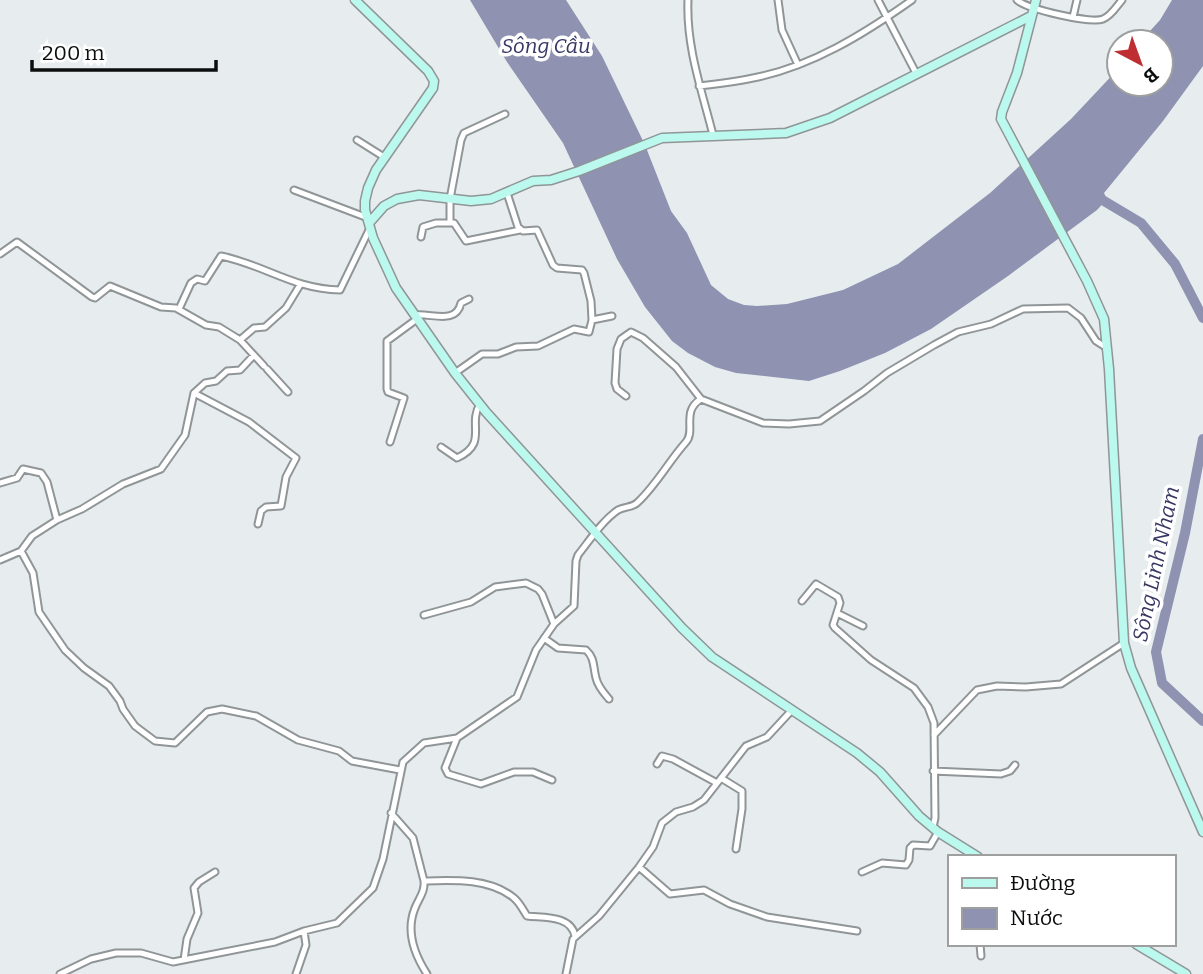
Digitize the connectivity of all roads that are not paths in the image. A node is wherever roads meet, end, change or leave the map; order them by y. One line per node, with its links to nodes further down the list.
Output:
1 (355, 0): 18 (street)
2 (688, 0): 14 (street)
3 (778, 0): 12 (street)
4 (878, 0): 10 (street)
5 (912, 0): 10 (street)
6 (1017, 0): 9 (street)
7 (1077, 0): 11 (street)
8 (1122, 0): 11 (street)
9 (1033, 8): 11 (street); 13 (street); 34 (street)
10 (887, 17): 12 (street); 13 (street)
11 (1073, 17)
12 (799, 65): 14 (street)
13 (916, 73): 16 (street)
14 (699, 86): 16 (street)
15 (505, 114): 21 (street)
16 (713, 135): 20 (street)
17 (357, 140): 18 (street)
18 (384, 157): 23 (street)
19 (294, 190): 23 (street)
20 (507, 192): 21 (street); 24 (street)
21 (450, 199): 22 (street); 23 (street)
22 (450, 222): 24 (street); 25 (street)
23 (369, 223): 27 (street); 31 (street)
24 (520, 230): 32 (street)
25 (421, 237)
26 (0, 254): 29 (street)
27 (300, 285): 29 (street); 33 (street)
28 (469, 299): 31 (street)
29 (178, 309): 33 (street)
30 (612, 316): 32 (street)
31 (416, 317): 36 (street); 42 (street)
32 (592, 320): 36 (street)
33 (240, 340): 35 (street)
34 (1107, 348): 40 (street); 56 (street)
35 (254, 355): 37 (street); 38 (street)
36 (455, 373): 41 (street)
37 (288, 392)
38 (194, 393): 45 (street); 46 (street)
39 (626, 396): 40 (street)
40 (701, 399): 47 (street)
41 (480, 404): 43 (street); 47 (street)
42 (390, 442)
43 (441, 447)
44 (0, 483): 45 (street)
45 (57, 520): 48 (street)
46 (258, 524)
47 (595, 533): 53 (street); 58 (street)
48 (21, 551): 49 (street); 63 (street)
49 (0, 560)
50 (802, 601): 51 (street)
51 (836, 613): 54 (street); 59 (street)
52 (424, 615): 53 (street)
53 (554, 624): 55 (street)
54 (863, 626)
55 (544, 638): 57 (street); 60 (street)
56 (1124, 643): 59 (street); 69 (street)
57 (609, 699)
58 (792, 710): 66 (street); 68 (street)
59 (934, 736): 64 (street)
60 (457, 738): 63 (street); 65 (street)
61 (657, 764): 66 (street)
62 (1015, 765): 64 (street)
63 (400, 770): 67 (street)
64 (933, 771): 68 (street)
65 (552, 780)
66 (719, 780): 70 (street); 72 (street)
67 (391, 813): 75 (street); 77 (street)
68 (936, 830): 71 (street); 74 (street)
69 (1203, 832)
70 (736, 849)
71 (974, 855)
72 (639, 867): 76 (street); 78 (street)
73 (215, 872): 82 (street)
74 (862, 872)
75 (424, 881): 78 (street); 85 (street)
76 (857, 930)
77 (304, 931): 82 (street); 84 (street)
78 (575, 936): 86 (street)
79 (980, 946): 81 (street)
80 (1139, 946): 87 (street)
81 (981, 956)
82 (184, 960): 83 (street)
83 (60, 974)
84 (296, 974)
85 (427, 974)
86 (566, 974)
87 (1186, 974)

